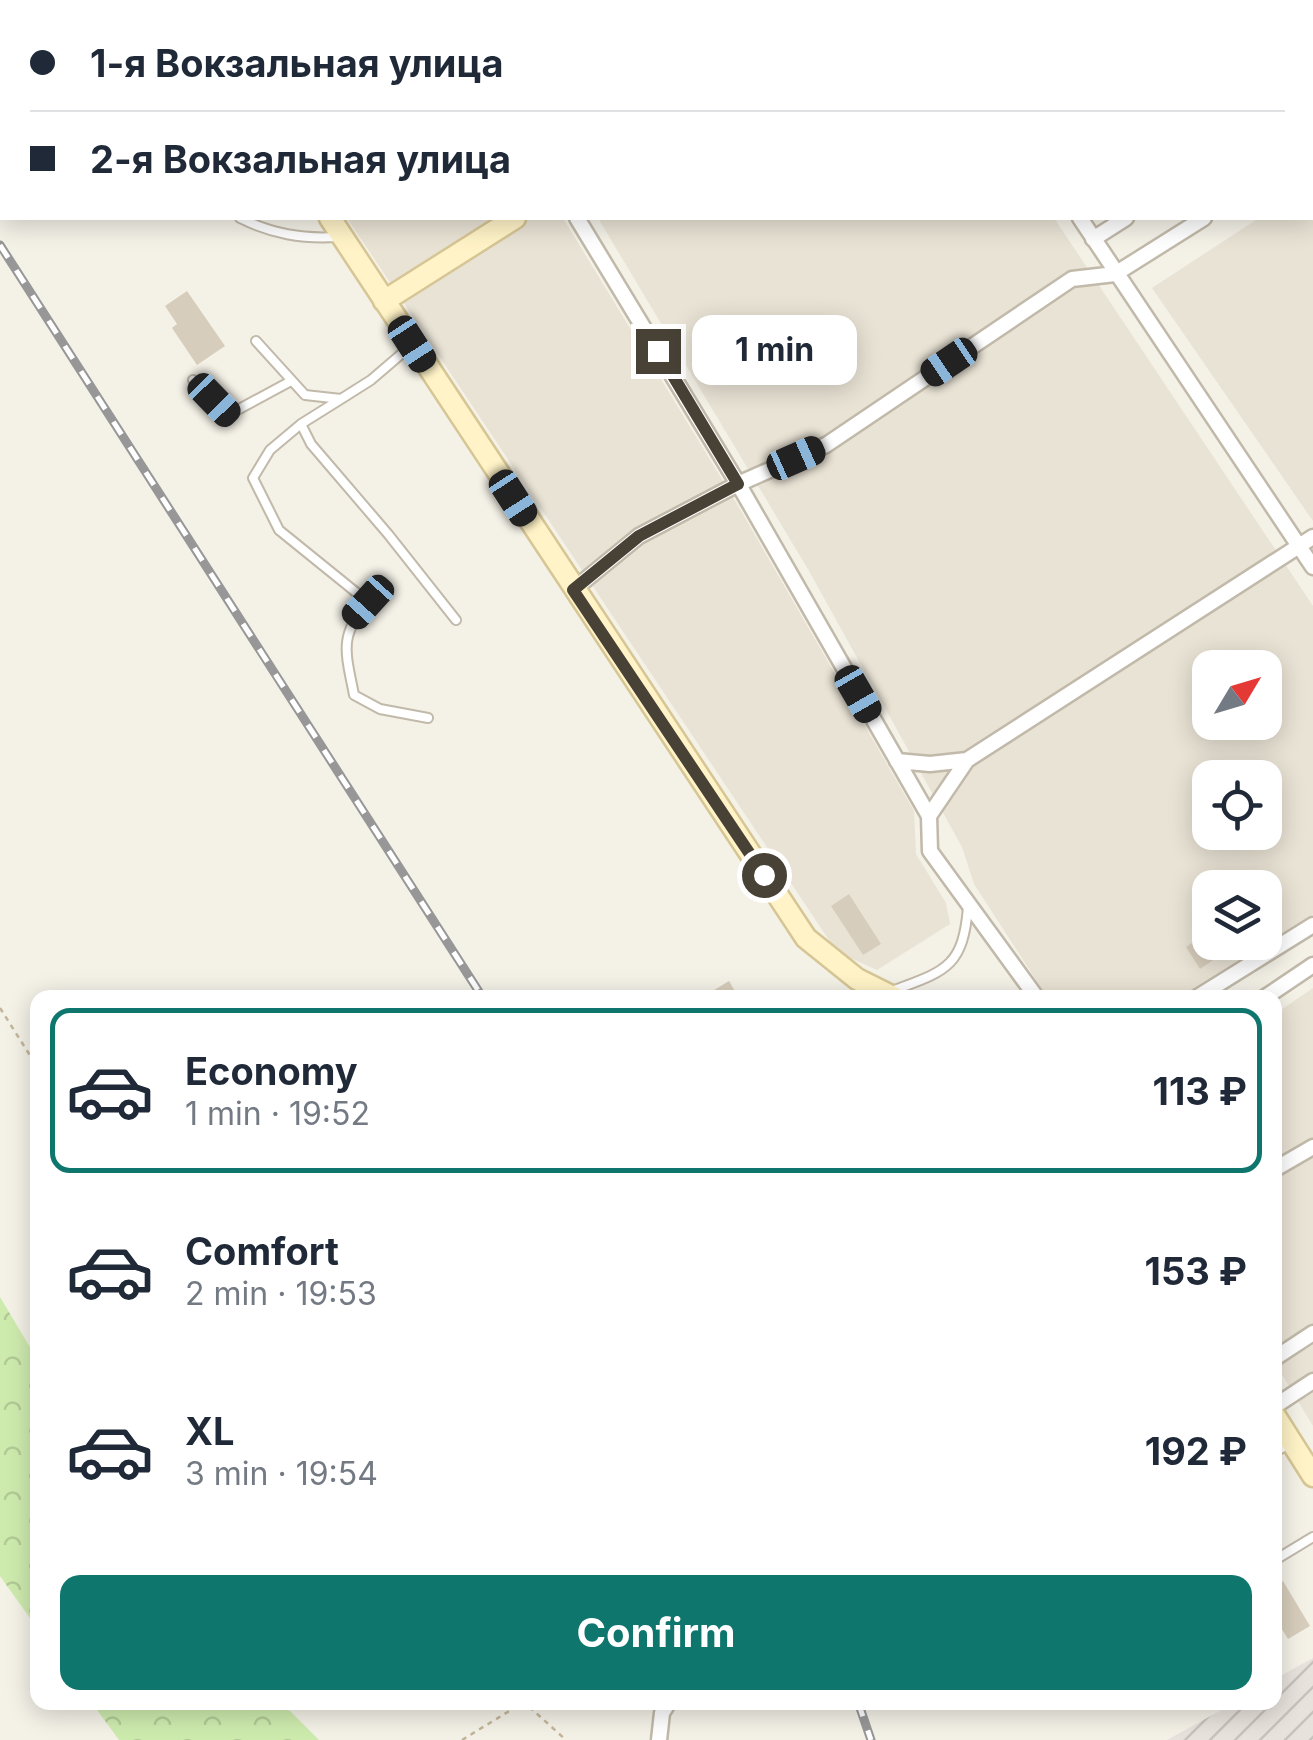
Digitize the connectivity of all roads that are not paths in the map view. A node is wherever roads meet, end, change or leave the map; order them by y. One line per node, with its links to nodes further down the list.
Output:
1 (244, 220): 8 (lane)
2 (331, 220): 8 (main road)
3 (512, 220): 11 (main road)
4 (578, 220): 18 (street)
5 (1081, 220): 9 (street)
6 (1123, 220): 9 (street)
7 (1201, 220): 10 (street)
8 (342, 237): 11 (main road)
9 (1093, 239): 10 (street)
10 (1115, 274): 18 (street); 19 (street)
11 (384, 301): 13 (main road)
12 (256, 341): 15 (lane)
13 (412, 344): 16 (lane); 21 (main road)
14 (194, 380): 15 (lane)
15 (291, 380): 16 (lane)
16 (341, 399): 17 (lane)
17 (301, 424): 22 (lane); 23 (lane)
18 (738, 484): 21 (street); 25 (street)
19 (1306, 541): 20 (street); 24 (street)
20 (1313, 567)
21 (573, 590): 30 (main road)
22 (456, 620)
23 (428, 718)
24 (967, 760): 25 (street); 26 (street)
25 (897, 761): 26 (street)
26 (929, 816): 27 (street)
27 (968, 903): 31 (lane); 32 (street)
28 (1313, 925): 33 (street)
29 (1313, 965): 34 (street)
30 (880, 990)
31 (900, 990)
32 (1031, 990)
33 (1209, 990)
34 (1276, 990)
35 (1313, 1147): 36 (street)
36 (1282, 1165)
37 (1313, 1333): 38 (street)
38 (1282, 1353)
39 (1313, 1381): 40 (street)
40 (1282, 1401)
41 (1283, 1448): 42 (main road)
42 (1313, 1476)
43 (1313, 1537): 44 (lane)
44 (1282, 1556)
45 (664, 1710): 46 (street)
46 (660, 1740)

